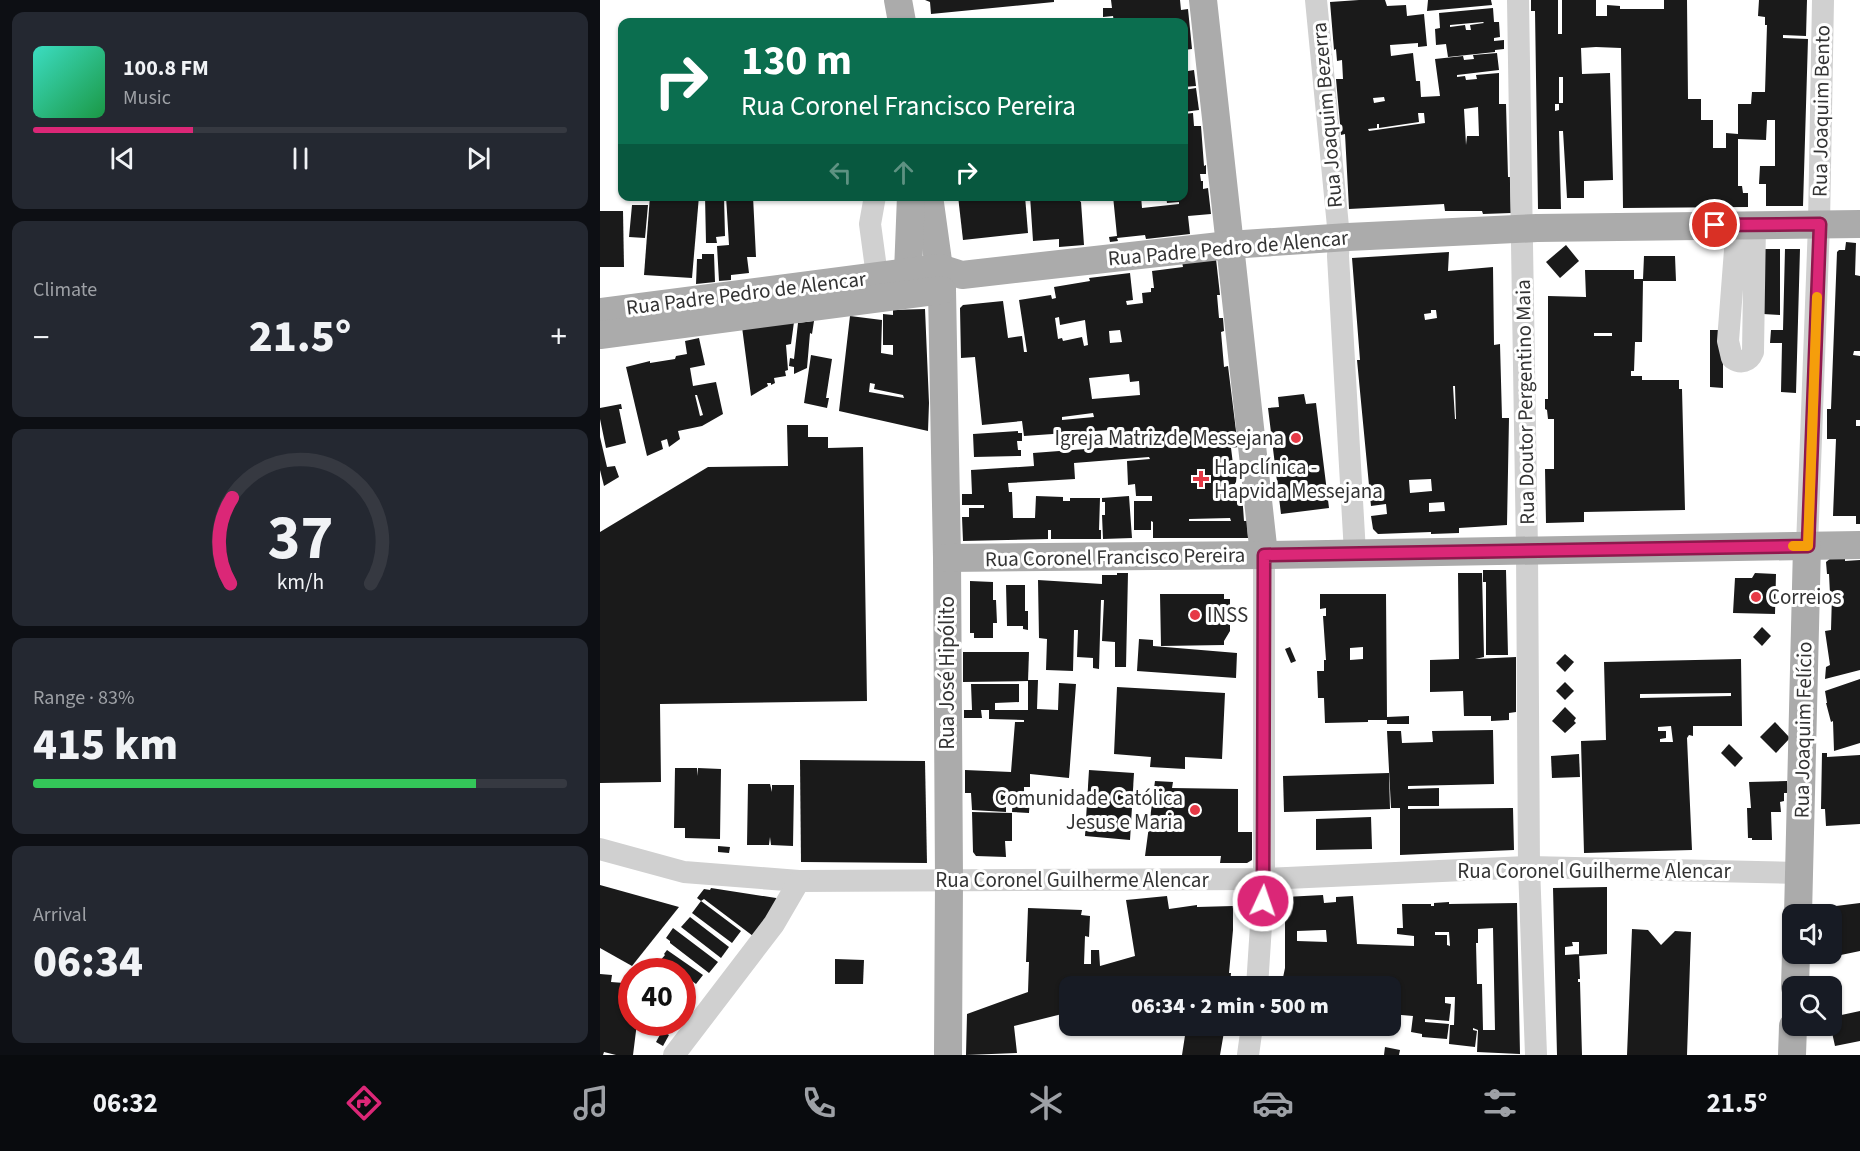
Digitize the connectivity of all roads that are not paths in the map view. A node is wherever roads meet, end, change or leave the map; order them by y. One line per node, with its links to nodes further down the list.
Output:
1 (898, 0): 6 (main road)
2 (1203, 0): 15 (main road)
3 (1316, 0): 14 (street, Rua Joaquim Bezerra)
4 (1518, 0): 13 (street, Rua Doutor Pergentino Maia)
5 (1823, 0): 11 (street, Rua Joaquim Bento)
6 (901, 18)
7 (874, 201): 17 (street)
8 (911, 201): 16 (main road)
9 (930, 201): 18 (main road, Rua José Hipólito)
10 (1746, 224): 10 (street); 11 (main road, Rua Padre Pedro de Alencar); 13 (main road, Rua Padre Pedro de Alencar)
11 (1820, 224): 12 (main road, Rua Padre Pedro de Alencar); 23 (street, Rua Joaquim Bento)
12 (1860, 224)
13 (1522, 228): 14 (main road, Rua Padre Pedro de Alencar); 24 (street, Rua Doutor Pergentino Maia)
14 (1339, 237): 15 (main road, Rua Padre Pedro de Alencar); 25 (street, Rua Joaquim Bezerra)
15 (1229, 245): 18 (main road, Rua Padre Pedro de Alencar); 26 (main road)
16 (908, 272): 17 (main road, Rua Padre Pedro de Alencar); 18 (main road, Rua Padre Pedro de Alencar)
17 (877, 276): 19 (main road, Rua Padre Pedro de Alencar)
18 (941, 279): 19 (main road, Rua Padre Pedro de Alencar); 27 (main road, Rua José Hipólito)
19 (787, 299): 20 (main road, Rua Padre Pedro de Alencar); 21 (main road, Rua Padre Pedro de Alencar)
20 (600, 312)
21 (600, 335)
22 (1860, 545): 23 (main road, Rua Coronel Francisco Pereira)
23 (1808, 546): 24 (main road, Rua Coronel Francisco Pereira); 30 (main road, Rua Joaquim Felício)
24 (1527, 550): 25 (main road, Rua Coronel Francisco Pereira); 29 (street, Rua Doutor Pergentino Maia)
25 (1355, 553): 26 (main road, Rua Coronel Francisco Pereira)
26 (1264, 555): 27 (main road, Rua Coronel Francisco Pereira); 31 (street)
27 (946, 558): 33 (main road, Rua José Hipólito)
28 (600, 849): 32 (street, Rua Coronel Guilherme Alencar)
29 (1529, 867): 30 (street, Rua Coronel Guilherme Alencar); 31 (street, Rua Coronel Guilherme Alencar); 41 (street, Rua Doutor Pergentino Maia)
30 (1799, 873): 34 (main road, Rua Joaquim Felício)
31 (1264, 879): 33 (street, Rua Coronel Guilherme Alencar); 35 (street)
32 (799, 880): 33 (street, Rua Coronel Guilherme Alencar); 39 (street)
33 (949, 880): 38 (main road, Rua José Hipólito)
34 (1798, 904)
35 (1258, 976)
36 (1251, 1036): 40 (street)
37 (1793, 1036): 42 (main road)
38 (946, 1054)
39 (674, 1055)
40 (1248, 1055)
41 (1536, 1055)
42 (1792, 1055)

